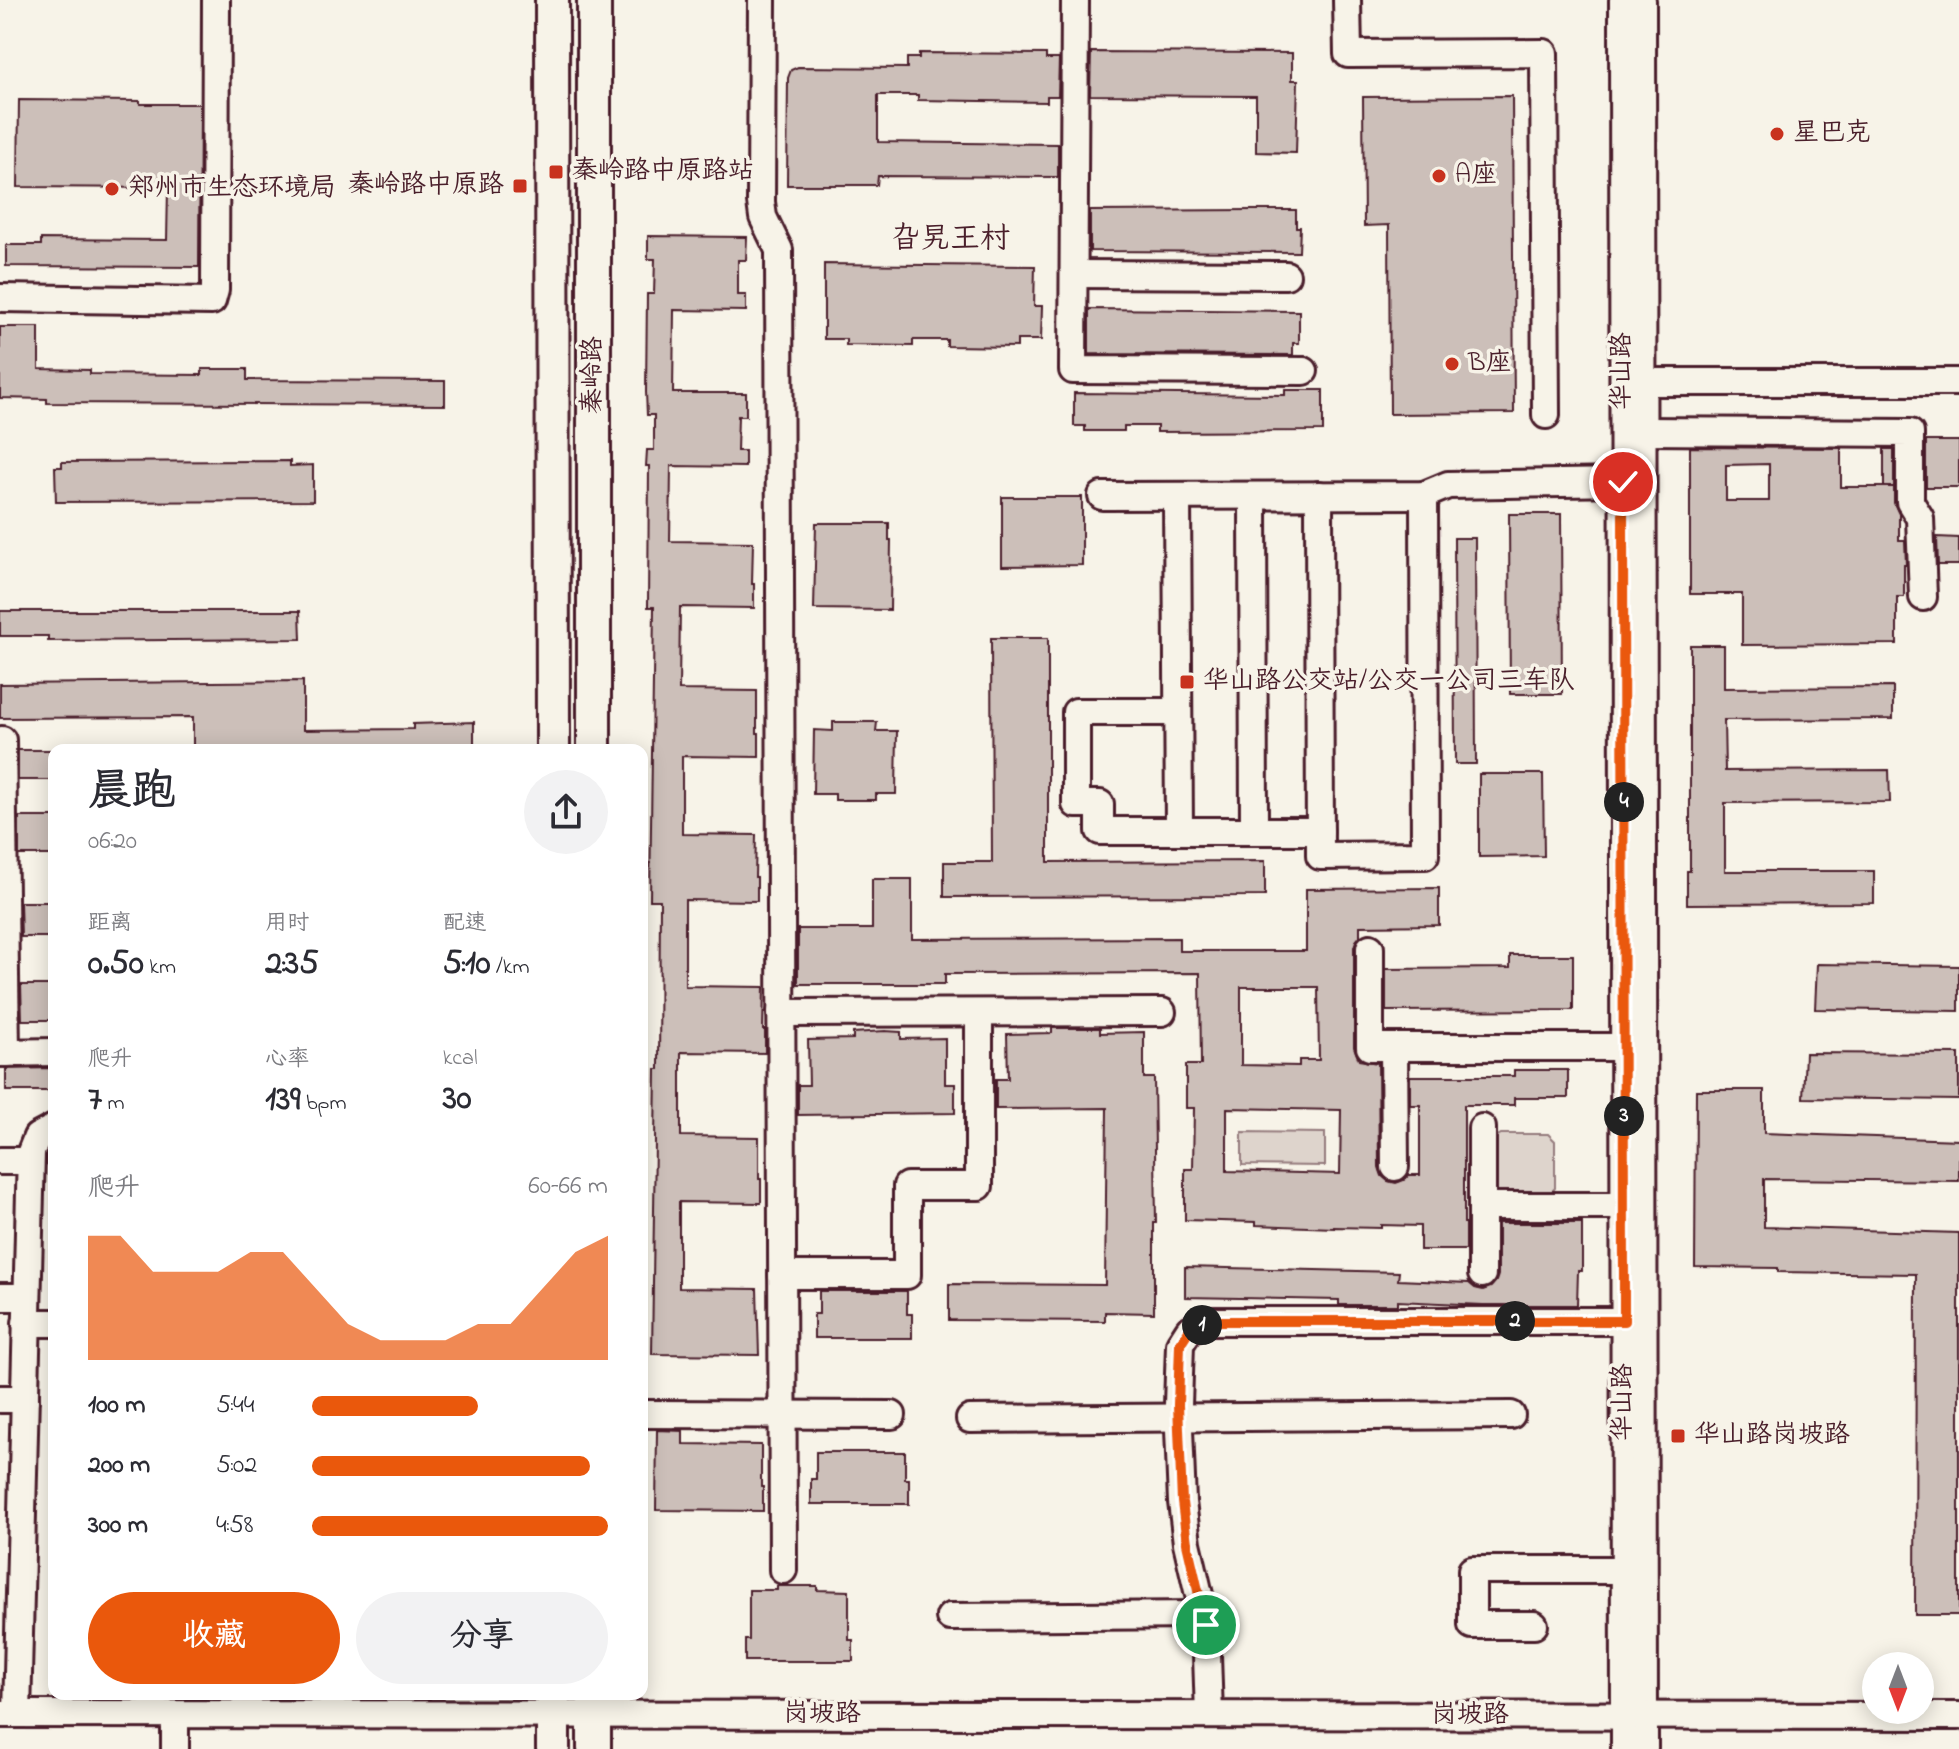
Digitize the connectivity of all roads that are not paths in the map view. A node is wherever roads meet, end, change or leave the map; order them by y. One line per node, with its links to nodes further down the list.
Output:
1 (216, 0): 11 (street)
2 (552, 0): 26 (main road, 秦岭路)
3 (594, 0): 27 (main road, 秦岭路)
4 (762, 0): 33 (street)
5 (1075, 0): 9 (street)
6 (1347, 0): 15 (street)
7 (1623, 0): 17 (street, 华山路)
8 (1642, 0): 13 (street, 华山路)
9 (1074, 274): 10 (street); 12 (street)
10 (1286, 275)
11 (0, 298)
12 (1304, 371)
13 (1643, 382): 14 (street); 16 (street, 华山路)
14 (1959, 382)
15 (1546, 415)
16 (1643, 431): 23 (street); 68 (street, 华山路)
17 (1623, 482): 19 (street); 36 (street, 华山路)
18 (1319, 495): 19 (street); 22 (street); 30 (street)
19 (1424, 495): 30 (street)
20 (1102, 496): 21 (street)
21 (1177, 496): 22 (street); 24 (street)
22 (1253, 496): 29 (street)
23 (1923, 597)
24 (1178, 712): 28 (street); 28 (street)
25 (2, 740): 38 (street)
26 (553, 744)
27 (594, 744)
28 (1179, 831): 29 (street)
29 (1254, 831): 30 (street)
30 (1320, 831)
31 (1370, 948): 35 (street)
32 (1162, 1012): 34 (street)
33 (781, 1013): 34 (street); 45 (street)
34 (979, 1013): 45 (street)
35 (1394, 1047): 36 (street); 41 (street)
36 (1624, 1047): 43 (street, 华山路)
37 (48, 1052): 38 (street)
38 (3, 1053)
39 (1482, 1128): 42 (street)
40 (48, 1131): 47 (street)
41 (1395, 1167)
42 (1482, 1206): 43 (street); 44 (street)
43 (1624, 1206): 49 (street, 华山路)
44 (1482, 1274)
45 (782, 1275): 52 (street)
46 (0, 1297): 47 (street)
47 (26, 1310): 48 (street); 50 (street)
48 (48, 1320)
49 (1624, 1321): 55 (street); 58 (street, 华山路)
50 (12, 1399): 65 (street)
51 (648, 1414): 52 (street)
52 (782, 1415): 53 (street); 57 (street)
53 (892, 1415)
54 (1511, 1415): 55 (street)
55 (1178, 1417): 56 (street); 59 (street)
56 (970, 1419)
57 (783, 1570)
58 (1624, 1570): 61 (street); 68 (street, 华山路)
59 (1204, 1615): 60 (street); 67 (street)
60 (950, 1617)
61 (1534, 1625)
62 (329, 1704): 63 (street, 岗坡路); 66 (street, 岗坡路)
63 (553, 1704): 64 (street, 岗坡路); 71 (main road)
64 (594, 1704): 67 (street, 岗坡路); 72 (main road)
65 (8, 1714): 66 (street, 岗坡路)
66 (175, 1715): 70 (street)
67 (1209, 1715): 68 (street, 岗坡路)
68 (1634, 1716): 69 (street, 岗坡路); 73 (street, 华山路); 74 (street, 华山路)
69 (1959, 1716)
70 (175, 1749)
71 (553, 1749)
72 (594, 1749)
73 (1625, 1749)
74 (1644, 1749)

